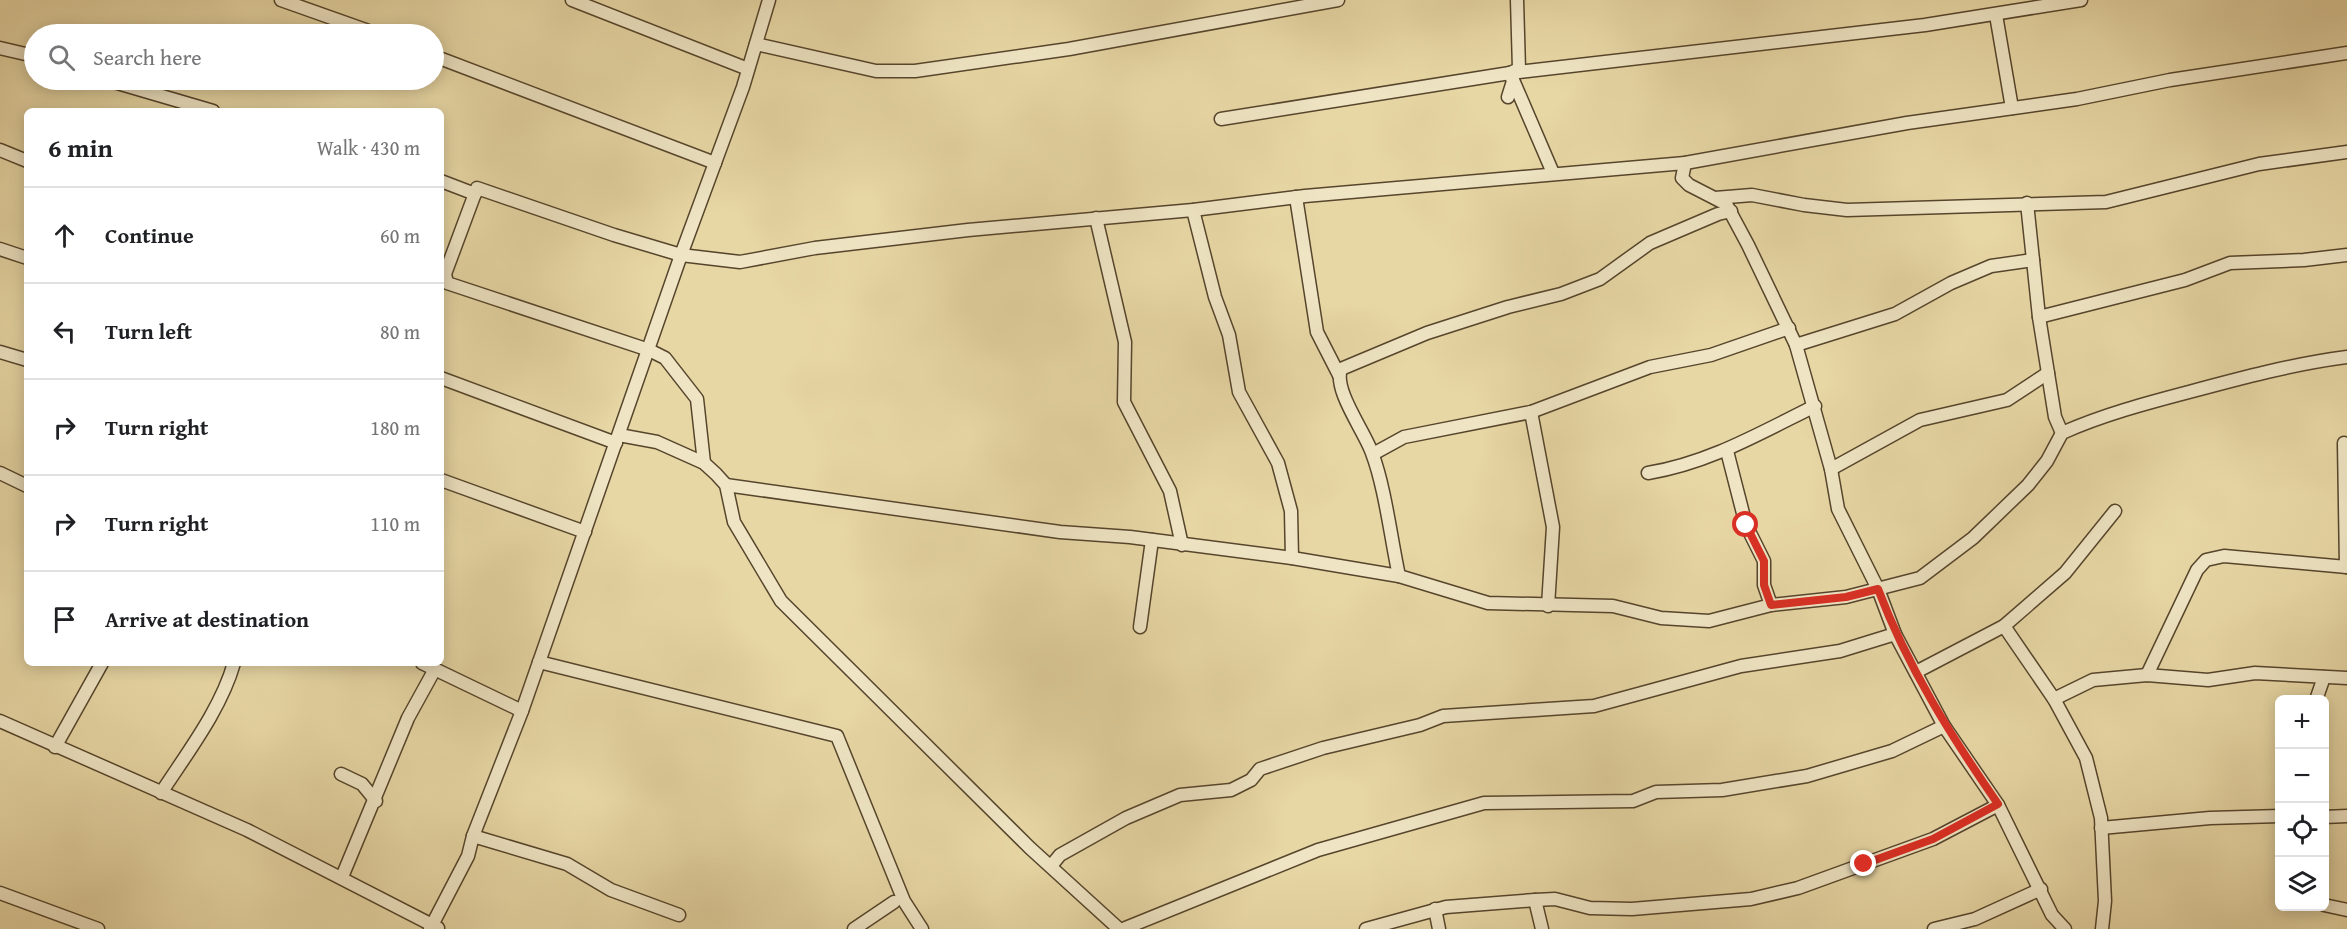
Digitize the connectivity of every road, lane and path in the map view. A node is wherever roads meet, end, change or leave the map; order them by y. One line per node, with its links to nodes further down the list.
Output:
1 (281, 0): 8 (street)
2 (572, 0): 14 (street)
3 (769, 0): 9 (street)
4 (1338, 0): 9 (street)
5 (1517, 0): 15 (street)
6 (2081, 0): 7 (street)
7 (1996, 15): 15 (street); 19 (street)
8 (348, 24)
9 (756, 44): 14 (street)
10 (0, 48): 12 (street)
11 (2347, 53): 19 (street)
12 (24, 54)
13 (444, 60): 25 (street)
14 (748, 69): 25 (street)
15 (1510, 73): 17 (street); 20 (street); 26 (street)
16 (141, 90): 18 (street)
17 (1508, 97)
18 (203, 108)
19 (2012, 108): 24 (street)
20 (1221, 119)
21 (0, 150): 23 (street)
22 (2347, 153): 31 (street)
23 (24, 160)
24 (1685, 162): 26 (street); 30 (street)
25 (715, 163): 36 (street)
26 (1553, 173): 29 (street)
27 (444, 182): 28 (street)
28 (475, 194): 36 (street); 40 (street)
29 (1296, 197): 32 (street); 50 (street)
30 (1715, 198): 31 (street); 33 (street)
31 (2027, 203): 39 (street)
32 (1193, 210): 34 (street); 70 (street)
33 (1731, 211): 43 (street); 50 (street)
34 (1096, 218): 36 (street); 69 (street)
35 (0, 249): 38 (street)
36 (681, 255): 45 (street)
37 (2347, 255): 42 (street)
38 (24, 257)
39 (2033, 260): 42 (street); 44 (street)
40 (444, 279)
41 (444, 284): 45 (street)
42 (2039, 317): 49 (street)
43 (1789, 328): 44 (street); 53 (street)
44 (1796, 345): 52 (street)
45 (649, 350): 55 (street); 59 (street)
46 (0, 352): 48 (street)
47 (2347, 357): 54 (street)
48 (24, 359)
49 (2048, 373): 54 (street); 60 (street)
50 (1339, 375): 58 (street)
51 (444, 379): 55 (street)
52 (1815, 406): 57 (street); 60 (street)
53 (1531, 412): 58 (street); 75 (street)
54 (2062, 433): 73 (street)
55 (617, 439): 59 (street); 67 (street)
56 (2344, 443): 71 (street)
57 (1728, 451): 62 (street); 74 (street)
58 (1373, 454): 72 (street)
59 (704, 463): 65 (street)
60 (1832, 469): 73 (street)
61 (0, 473): 64 (street)
62 (1648, 473)
63 (444, 481): 67 (street)
64 (24, 485)
65 (726, 485): 68 (street); 103 (street)
66 (2115, 511): 76 (street)
67 (585, 532): 79 (street)
68 (1152, 540): 69 (street); 77 (street)
69 (1182, 545): 70 (street)
70 (1292, 558): 72 (street)
71 (2346, 567): 85 (street)
72 (1399, 576): 75 (street)
73 (1878, 589): 74 (street); 78 (street)
74 (1771, 605): 75 (street)
75 (1548, 606)
76 (2004, 626): 84 (street); 89 (street)
77 (1140, 627)
78 (1895, 634): 84 (street); 103 (street)
79 (539, 662): 90 (street); 116 (street)
80 (100, 666): 93 (street)
81 (233, 666): 95 (street)
82 (428, 666): 83 (street)
83 (435, 669): 90 (street); 96 (street)
84 (1916, 672): 92 (street)
85 (2147, 675): 86 (street); 89 (street)
86 (2324, 677): 87 (street); 88 (street)
87 (2347, 678)
88 (2317, 695)
89 (2054, 699): 101 (street)
90 (522, 711): 102 (street)
91 (0, 721): 93 (street)
92 (1944, 726): 97 (street); 117 (street)
93 (55, 747): 95 (street)
94 (341, 774): 96 (street)
95 (162, 793): 104 (street)
96 (376, 801): 104 (street)
97 (1998, 804): 105 (street); 107 (street)
98 (2275, 816): 101 (street)
99 (2347, 816): 100 (street)
100 (2329, 817)
101 (2101, 828): 123 (street)
102 (473, 836): 112 (street); 113 (street)
103 (1051, 866): 117 (street)
104 (342, 877): 113 (street)
105 (2040, 889): 121 (street); 122 (street)
106 (0, 893): 114 (street)
107 (1535, 900): 110 (street); 120 (street)
108 (894, 902): 115 (street)
109 (2329, 906): 111 (street)
110 (1435, 909): 118 (street); 119 (street)
111 (2347, 910)
112 (679, 915)
113 (434, 928)
114 (99, 929)
115 (854, 929)
116 (922, 929)
117 (1121, 929)
118 (1366, 929)
119 (1439, 929)
120 (1542, 929)
121 (1934, 929)
122 (2065, 929)
123 (2102, 929)

